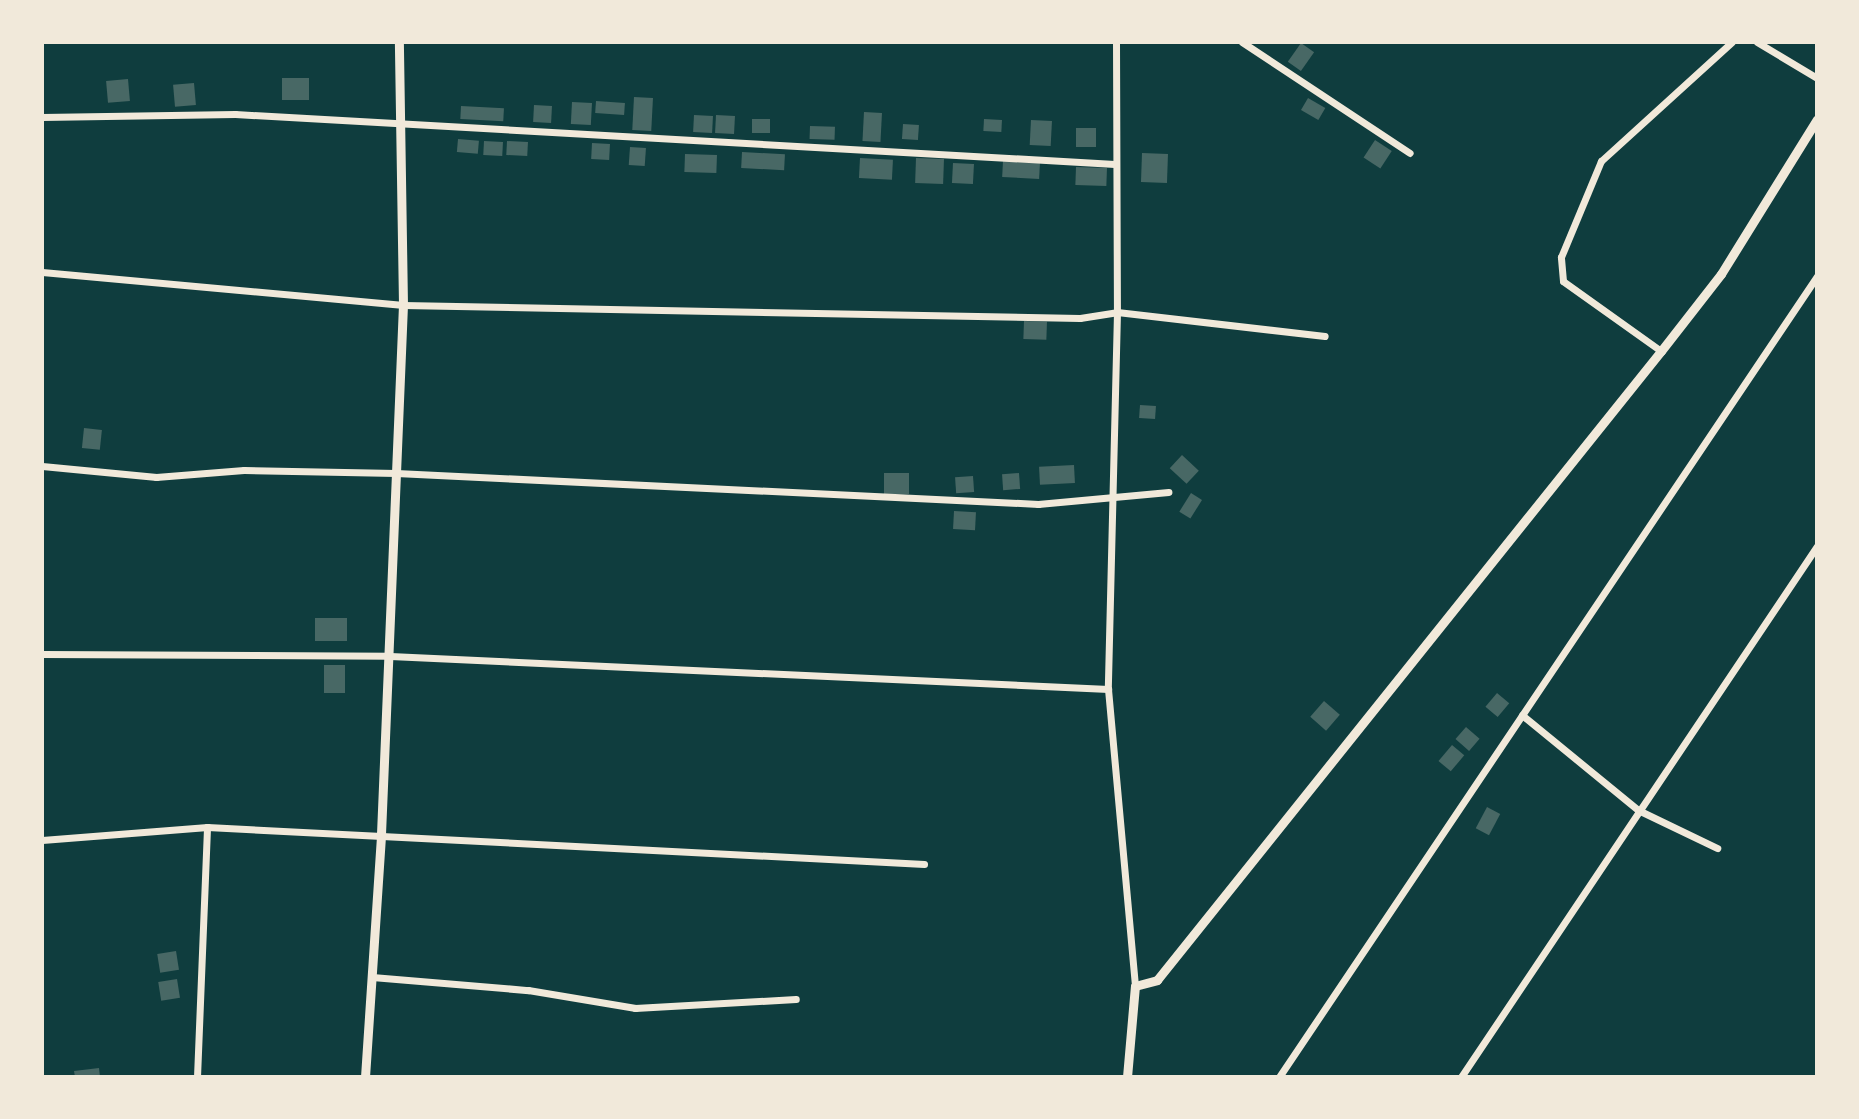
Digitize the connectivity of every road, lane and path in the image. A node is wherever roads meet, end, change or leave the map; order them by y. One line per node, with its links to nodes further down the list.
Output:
1 (399, 42): 9 (street)
2 (1116, 42): 11 (street)
3 (1242, 42): 10 (street)
4 (1732, 42): 17 (street)
5 (1757, 42): 6 (street)
6 (1817, 78)
7 (42, 117): 9 (street)
8 (1817, 119): 17 (street)
9 (402, 122): 11 (street); 14 (street)
10 (1410, 153)
11 (1115, 164): 15 (street)
12 (42, 272): 14 (street)
13 (1817, 276): 26 (street)
14 (403, 305): 15 (street); 19 (street)
15 (1117, 312): 16 (street); 21 (street)
16 (1325, 336)
17 (1661, 351): 34 (street)
18 (42, 466): 19 (street)
19 (396, 473): 21 (street); 24 (street)
20 (1168, 492): 21 (street)
21 (1111, 501): 25 (street)
22 (1817, 546): 27 (street)
23 (42, 654): 24 (street)
24 (390, 656): 25 (street); 29 (street)
25 (1108, 689): 34 (street)
26 (1522, 715): 27 (street); 39 (street)
27 (1638, 810): 31 (street); 40 (street)
28 (207, 827): 29 (street); 30 (street); 36 (street)
29 (381, 834): 32 (street); 33 (street)
30 (42, 840)
31 (1717, 848)
32 (924, 864)
33 (372, 977): 35 (street); 37 (street)
34 (1135, 986): 38 (street)
35 (796, 999)
36 (197, 1077)
37 (365, 1077)
38 (1127, 1077)
39 (1279, 1077)
40 (1461, 1077)

